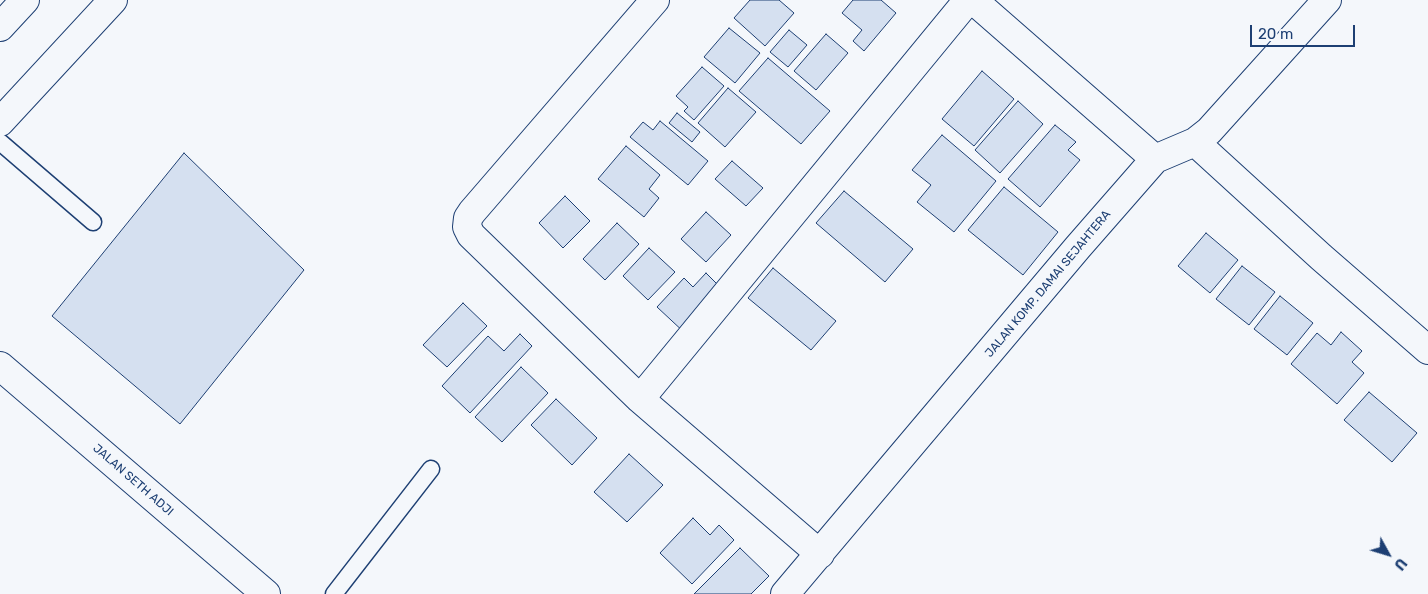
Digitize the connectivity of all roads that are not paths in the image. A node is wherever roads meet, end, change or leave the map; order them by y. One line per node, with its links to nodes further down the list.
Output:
1 (25, 0): 7 (main road)
2 (113, 0): 8 (main road)
3 (655, 0): 15 (main road)
4 (968, 0): 15 (main road)
5 (973, 0): 11 (main road)
6 (1327, 0): 10 (main road)
7 (0, 28)
8 (0, 122)
9 (0, 142): 12 (lane)
10 (1195, 142): 11 (main road); 13 (main road)
11 (1155, 159): 17 (main road, JALAN KOMP. DAMAI SEJAHTERA)
12 (93, 222)
13 (1428, 350)
14 (0, 366): 18 (main road, JALAN SETH ADJI)
15 (640, 399): 17 (main road)
16 (431, 469): 19 (lane)
17 (820, 554): 20 (main road, JALAN KOMP. DAMAI SEJAHTERA)
18 (266, 594)
19 (334, 594)
20 (785, 594)

